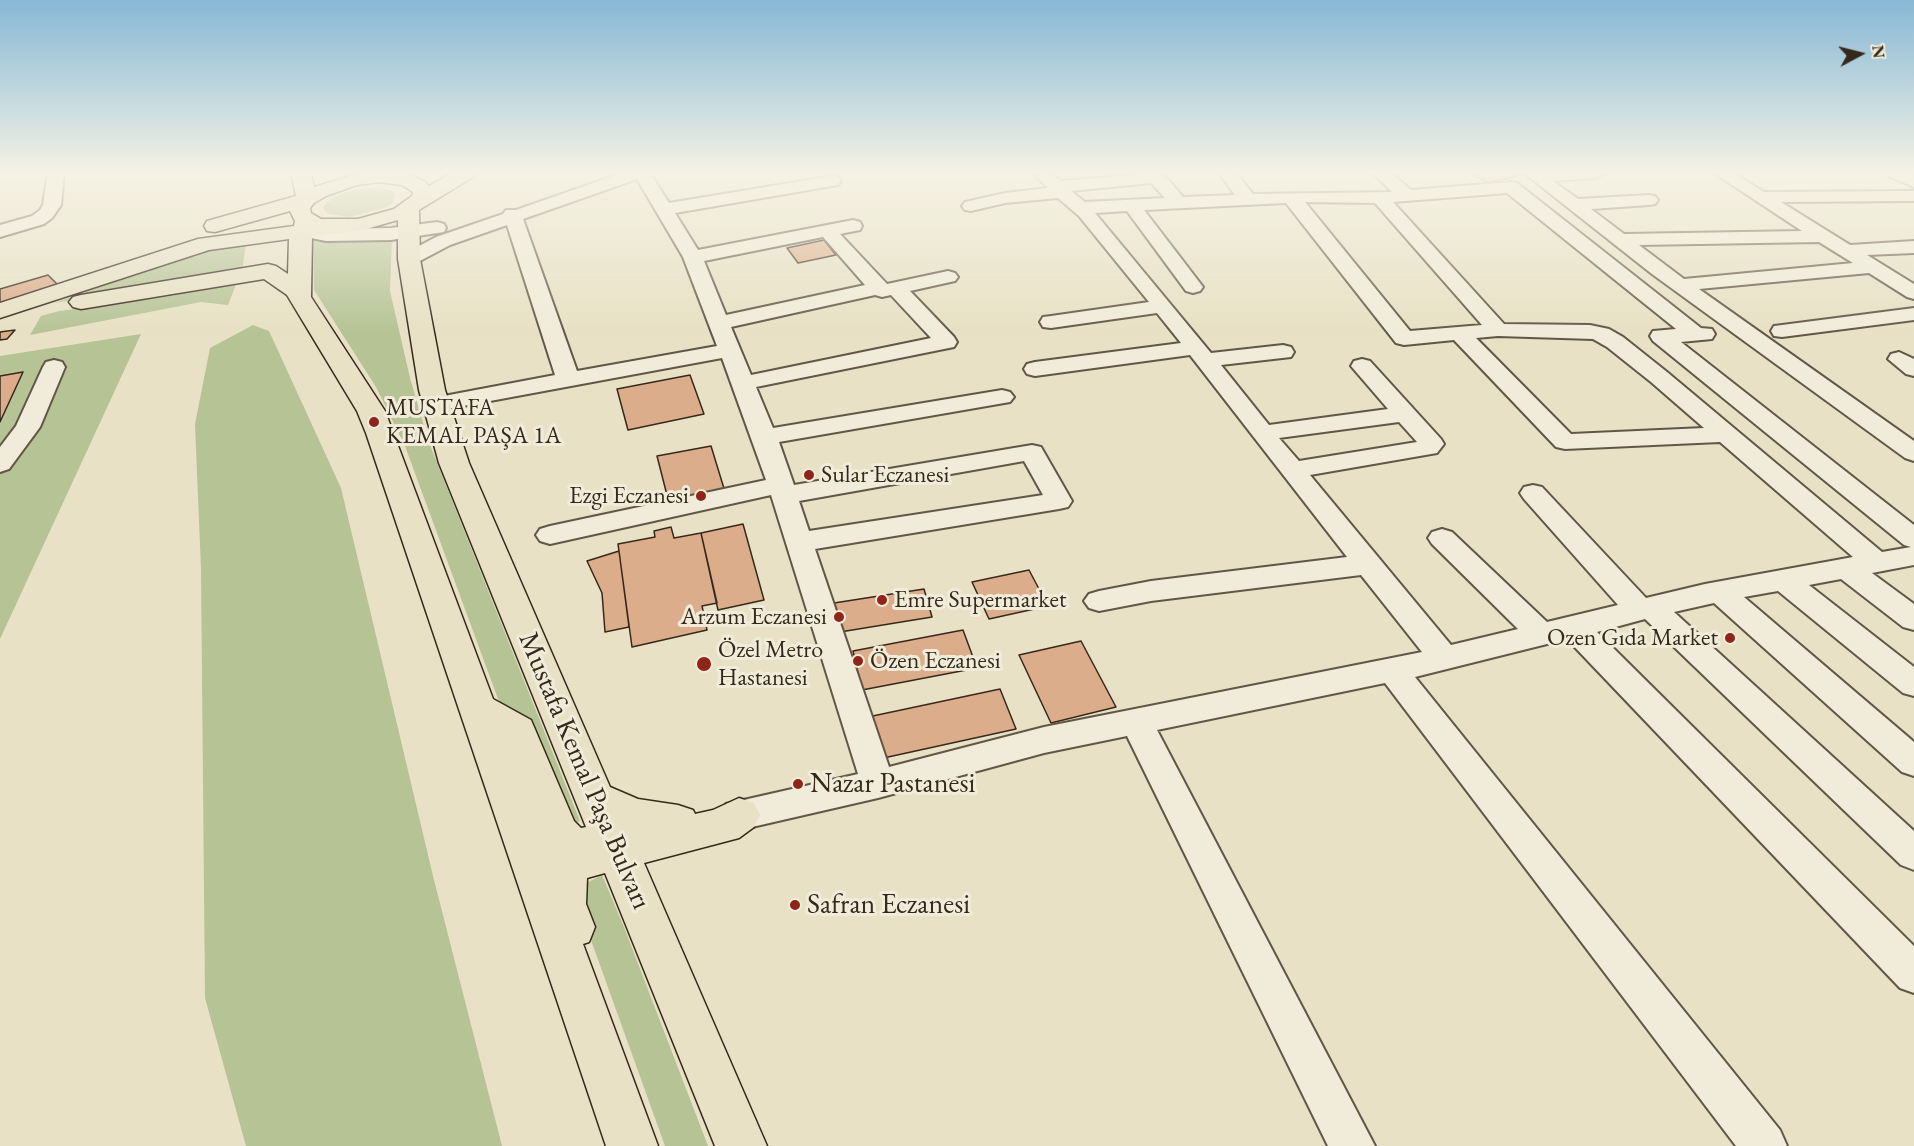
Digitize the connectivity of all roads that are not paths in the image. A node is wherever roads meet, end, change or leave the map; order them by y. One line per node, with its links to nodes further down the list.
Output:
1 (16, 226): 19 (street)
2 (261, 226): 28 (main road)
3 (270, 226): 36 (main road)
4 (303, 226): 34 (main road)
5 (315, 226): 6 (street)
6 (362, 226)
7 (411, 226): 26 (main road, Mustafa Kemal Paşa Bulvarı)
8 (483, 226): 26 (street)
9 (516, 226): 52 (street)
10 (675, 226): 25 (street)
11 (851, 226): 20 (street)
12 (1096, 226): 35 (street)
13 (1147, 226): 31 (street)
14 (1315, 226): 44 (street)
15 (1405, 226): 41 (street)
16 (1560, 226): 45 (street)
17 (1603, 226): 22 (street)
18 (1807, 226): 21 (street)
19 (0, 231)
20 (828, 231): 25 (street); 32 (street)
21 (1822, 236): 22 (street); 24 (street)
22 (1621, 240): 30 (street)
23 (1914, 247): 24 (street)
24 (1846, 250): 27 (street)
25 (693, 257): 40 (street)
26 (409, 259): 55 (main road, Mustafa Kemal Paşa Bulvarı)
27 (1873, 267): 30 (street); 33 (street)
28 (52, 272)
29 (948, 277): 32 (street)
30 (1680, 285): 42 (street)
31 (1193, 287)
32 (888, 288): 40 (street); 53 (street)
33 (1912, 290)
34 (299, 293): 38 (main road); 81 (main road)
35 (1163, 306): 39 (street); 48 (street)
36 (0, 311)
37 (1914, 314): 43 (street)
38 (0, 317)
39 (1052, 322)
40 (719, 323): 46 (street)
41 (1498, 330): 44 (street); 58 (street)
42 (1744, 331): 45 (street); 60 (street)
43 (1782, 331)
44 (1459, 333): 58 (street)
45 (1695, 334): 68 (street)
46 (730, 350): 52 (street); 53 (street)
47 (1283, 352): 48 (street)
48 (1201, 354): 51 (street); 57 (street)
49 (1362, 366): 56 (street)
50 (54, 367): 61 (street)
51 (1035, 369)
52 (568, 379): 55 (street)
53 (743, 383): 59 (street)
54 (1002, 397): 59 (street)
55 (435, 399): 85 (main road, Mustafa Kemal Paşa Bulvarı)
56 (1406, 414): 57 (street); 62 (street)
57 (1263, 433): 62 (street)
58 (1726, 434): 69 (street)
59 (764, 436): 63 (street)
60 (1914, 453)
61 (0, 464)
62 (1293, 470): 70 (street)
63 (783, 490): 65 (street); 67 (street); 67 (street)
64 (1533, 493): 75 (street)
65 (550, 536)
66 (1442, 538): 77 (street)
67 (799, 542): 84 (street)
68 (1914, 552): 69 (street)
69 (1877, 563): 71 (street)
70 (1369, 564): 74 (street); 78 (street)
71 (1846, 568): 72 (street); 76 (street)
72 (1784, 580): 73 (street); 80 (street)
73 (1720, 592): 75 (street); 83 (street)
74 (1099, 601)
75 (1645, 609): 77 (street); 89 (street)
76 (1914, 619)
77 (1558, 631): 78 (street); 91 (street)
78 (1445, 659): 79 (street)
79 (1392, 670): 82 (street); 96 (street)
80 (1914, 684)
81 (479, 709): 88 (main road); 92 (main road)
82 (1136, 722): 84 (street); 95 (street)
83 (1914, 762)
84 (878, 784): 86 (street)
85 (597, 800): 87 (main road); 88 (main road, Mustafa Kemal Paşa Bulvarı)
86 (739, 814): 87 (main road)
87 (680, 830): 88 (main road); 90 (main road)
88 (604, 848): 90 (main road, Mustafa Kemal Paşa Bulvarı); 92 (main road)
89 (1914, 854)
90 (642, 908): 94 (main road, Mustafa Kemal Paşa Bulvarı)
91 (1914, 974)
92 (579, 990): 93 (main road)
93 (633, 1146)
94 (741, 1146)
95 (1352, 1146)
96 (1764, 1146)

